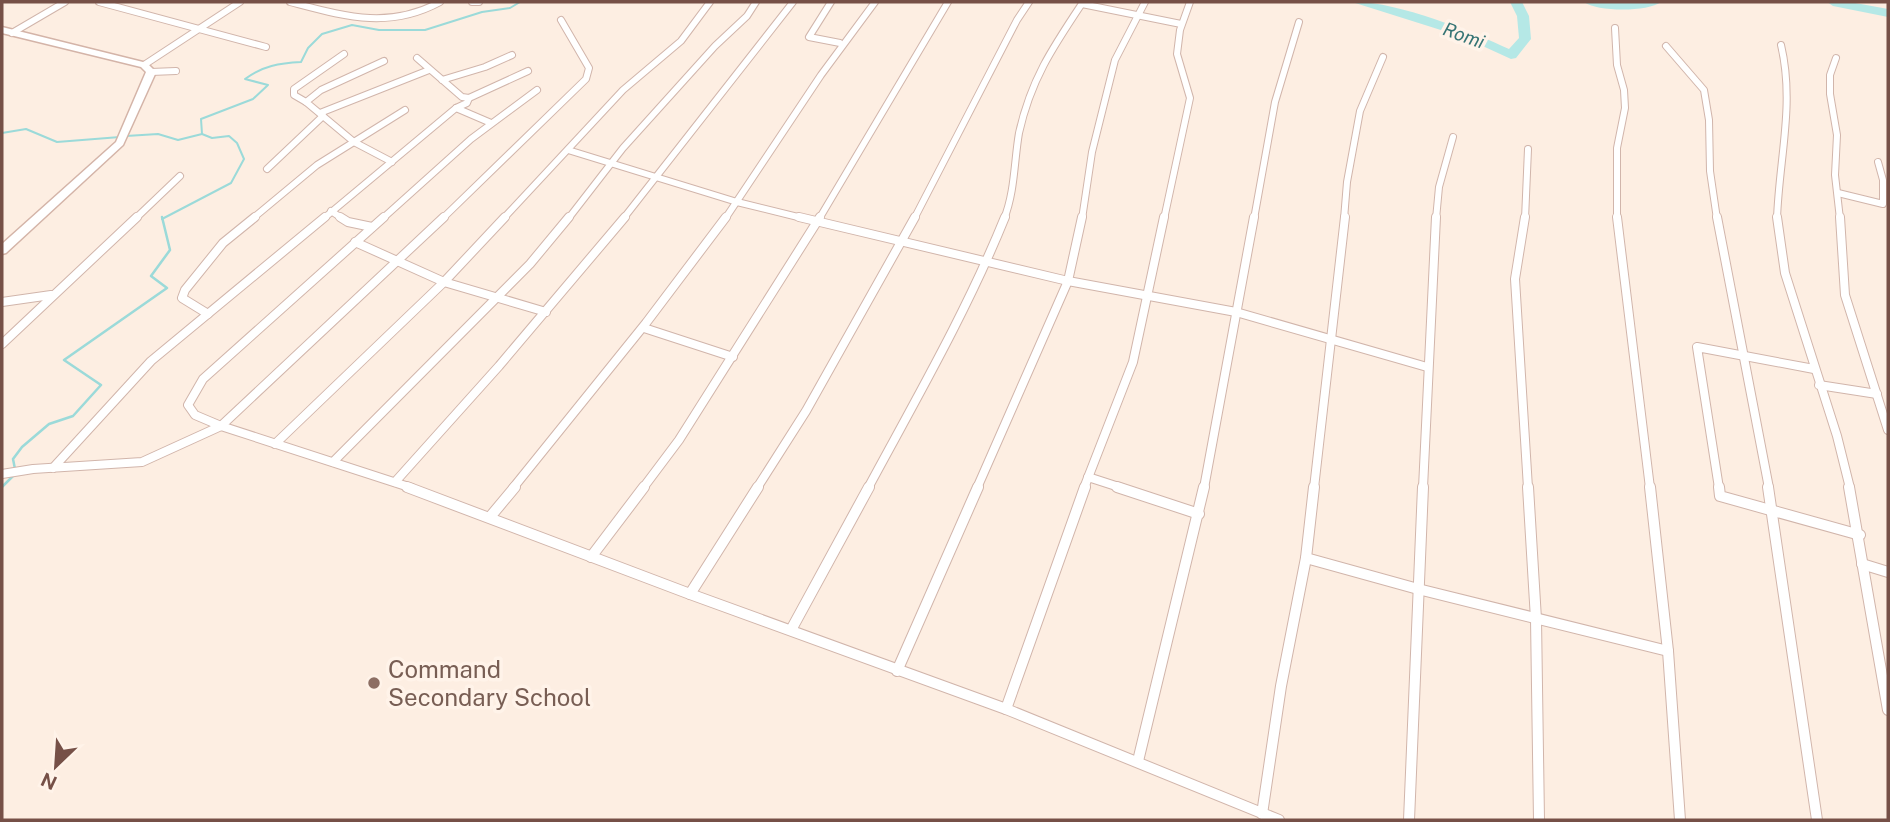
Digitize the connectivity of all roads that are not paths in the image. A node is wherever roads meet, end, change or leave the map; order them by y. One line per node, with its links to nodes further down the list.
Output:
1 (65, 2): 24 (street)
2 (99, 2): 22 (street)
3 (240, 2): 22 (street)
4 (290, 2): 5 (street)
5 (440, 2)
6 (472, 2): 7 (street)
7 (479, 2)
8 (710, 2): 50 (street)
9 (756, 2): 53 (street)
10 (793, 2): 56 (street)
11 (831, 2): 25 (street)
12 (875, 2): 25 (street)
13 (948, 2): 60 (street)
14 (1029, 2): 62 (street)
15 (1145, 2): 18 (street)
16 (1190, 2): 21 (street)
17 (1083, 3): 18 (street); 66 (street)
18 (1137, 17): 21 (street); 67 (street)
19 (561, 20): 65 (street)
20 (1299, 22): 74 (street)
21 (1181, 24): 70 (street)
22 (199, 28): 28 (street); 35 (street)
23 (1615, 28): 105 (street)
24 (7, 31): 35 (street)
25 (840, 43): 58 (street)
26 (1781, 45): 82 (street)
27 (1666, 46): 79 (street)
28 (266, 47)
29 (344, 54): 42 (street)
30 (512, 55): 39 (street)
31 (1383, 57): 77 (street)
32 (416, 58): 36 (street)
33 (1836, 58): 57 (street)
34 (384, 61): 42 (street)
35 (147, 68): 37 (street); 64 (street)
36 (429, 70): 39 (street); 45 (street)
37 (176, 71)
38 (528, 71): 41 (street)
39 (442, 80): 41 (street)
40 (537, 90): 46 (street)
41 (469, 98): 43 (street)
42 (306, 102): 45 (street)
43 (456, 108): 46 (street); 51 (street)
44 (405, 110): 48 (street)
45 (321, 115): 48 (street); 54 (street)
46 (491, 123): 61 (street)
47 (1454, 137): 81 (street)
48 (354, 142): 51 (street); 75 (street)
49 (1528, 149): 103 (street)
50 (568, 150): 53 (street); 68 (street)
51 (392, 162): 59 (street)
52 (1878, 162): 57 (street)
53 (610, 164): 56 (street); 71 (street)
54 (267, 169)
55 (180, 176): 69 (street)
56 (660, 177): 58 (street); 73 (street)
57 (1838, 193): 84 (street)
58 (737, 202): 60 (street); 76 (street)
59 (331, 211): 61 (street); 75 (street)
60 (818, 221): 62 (street); 80 (street)
61 (372, 227): 63 (street)
62 (902, 240): 66 (street); 102 (street)
63 (355, 242): 65 (street); 85 (street)
64 (2, 250)
65 (398, 261): 68 (street); 85 (street)
66 (987, 261): 67 (street); 104 (street)
67 (1068, 281): 70 (street); 106 (street)
68 (444, 282): 71 (street); 87 (street)
69 (53, 295): 72 (street); 78 (street)
70 (1149, 296): 74 (street); 91 (street)
71 (494, 298): 73 (street); 88 (street)
72 (2, 302)
73 (545, 312): 92 (street)
74 (1236, 312): 77 (street); 94 (street)
75 (208, 314): 89 (street)
76 (644, 328): 80 (street); 95 (street)
77 (1331, 338): 81 (street); 98 (street)
78 (2, 344)
79 (1743, 355): 82 (street); 93 (street); 93 (street)
80 (733, 357): 97 (street)
81 (1427, 367): 101 (street)
82 (1814, 369): 83 (street)
83 (1819, 385): 84 (street); 96 (street)
84 (1877, 394): 86 (street)
85 (221, 426): 87 (street); 89 (street)
86 (1888, 430)
87 (275, 443): 88 (street)
88 (333, 462): 92 (street)
89 (53, 468): 90 (street)
90 (2, 474)
91 (1088, 477): 94 (street); 107 (street)
92 (395, 481): 95 (street)
93 (1773, 511): 96 (street); 115 (street)
94 (1199, 514): 109 (street)
95 (490, 517): 97 (street)
96 (1860, 535): 99 (street)
97 (591, 557): 102 (street)
98 (1306, 558): 101 (street); 110 (street)
99 (1863, 564): 100 (street); 108 (street)
100 (1888, 572)
101 (1418, 589): 103 (street); 112 (street)
102 (690, 594): 104 (street)
103 (1536, 619): 105 (street); 113 (street)
104 (791, 629): 106 (street)
105 (1668, 651): 114 (street)
106 (897, 671): 107 (street)
107 (1006, 709): 109 (street)
108 (1888, 710)
109 (1138, 761): 110 (street)
110 (1262, 814): 111 (street)
111 (1279, 820)
112 (1409, 820)
113 (1539, 820)
114 (1680, 820)
115 (1817, 820)

